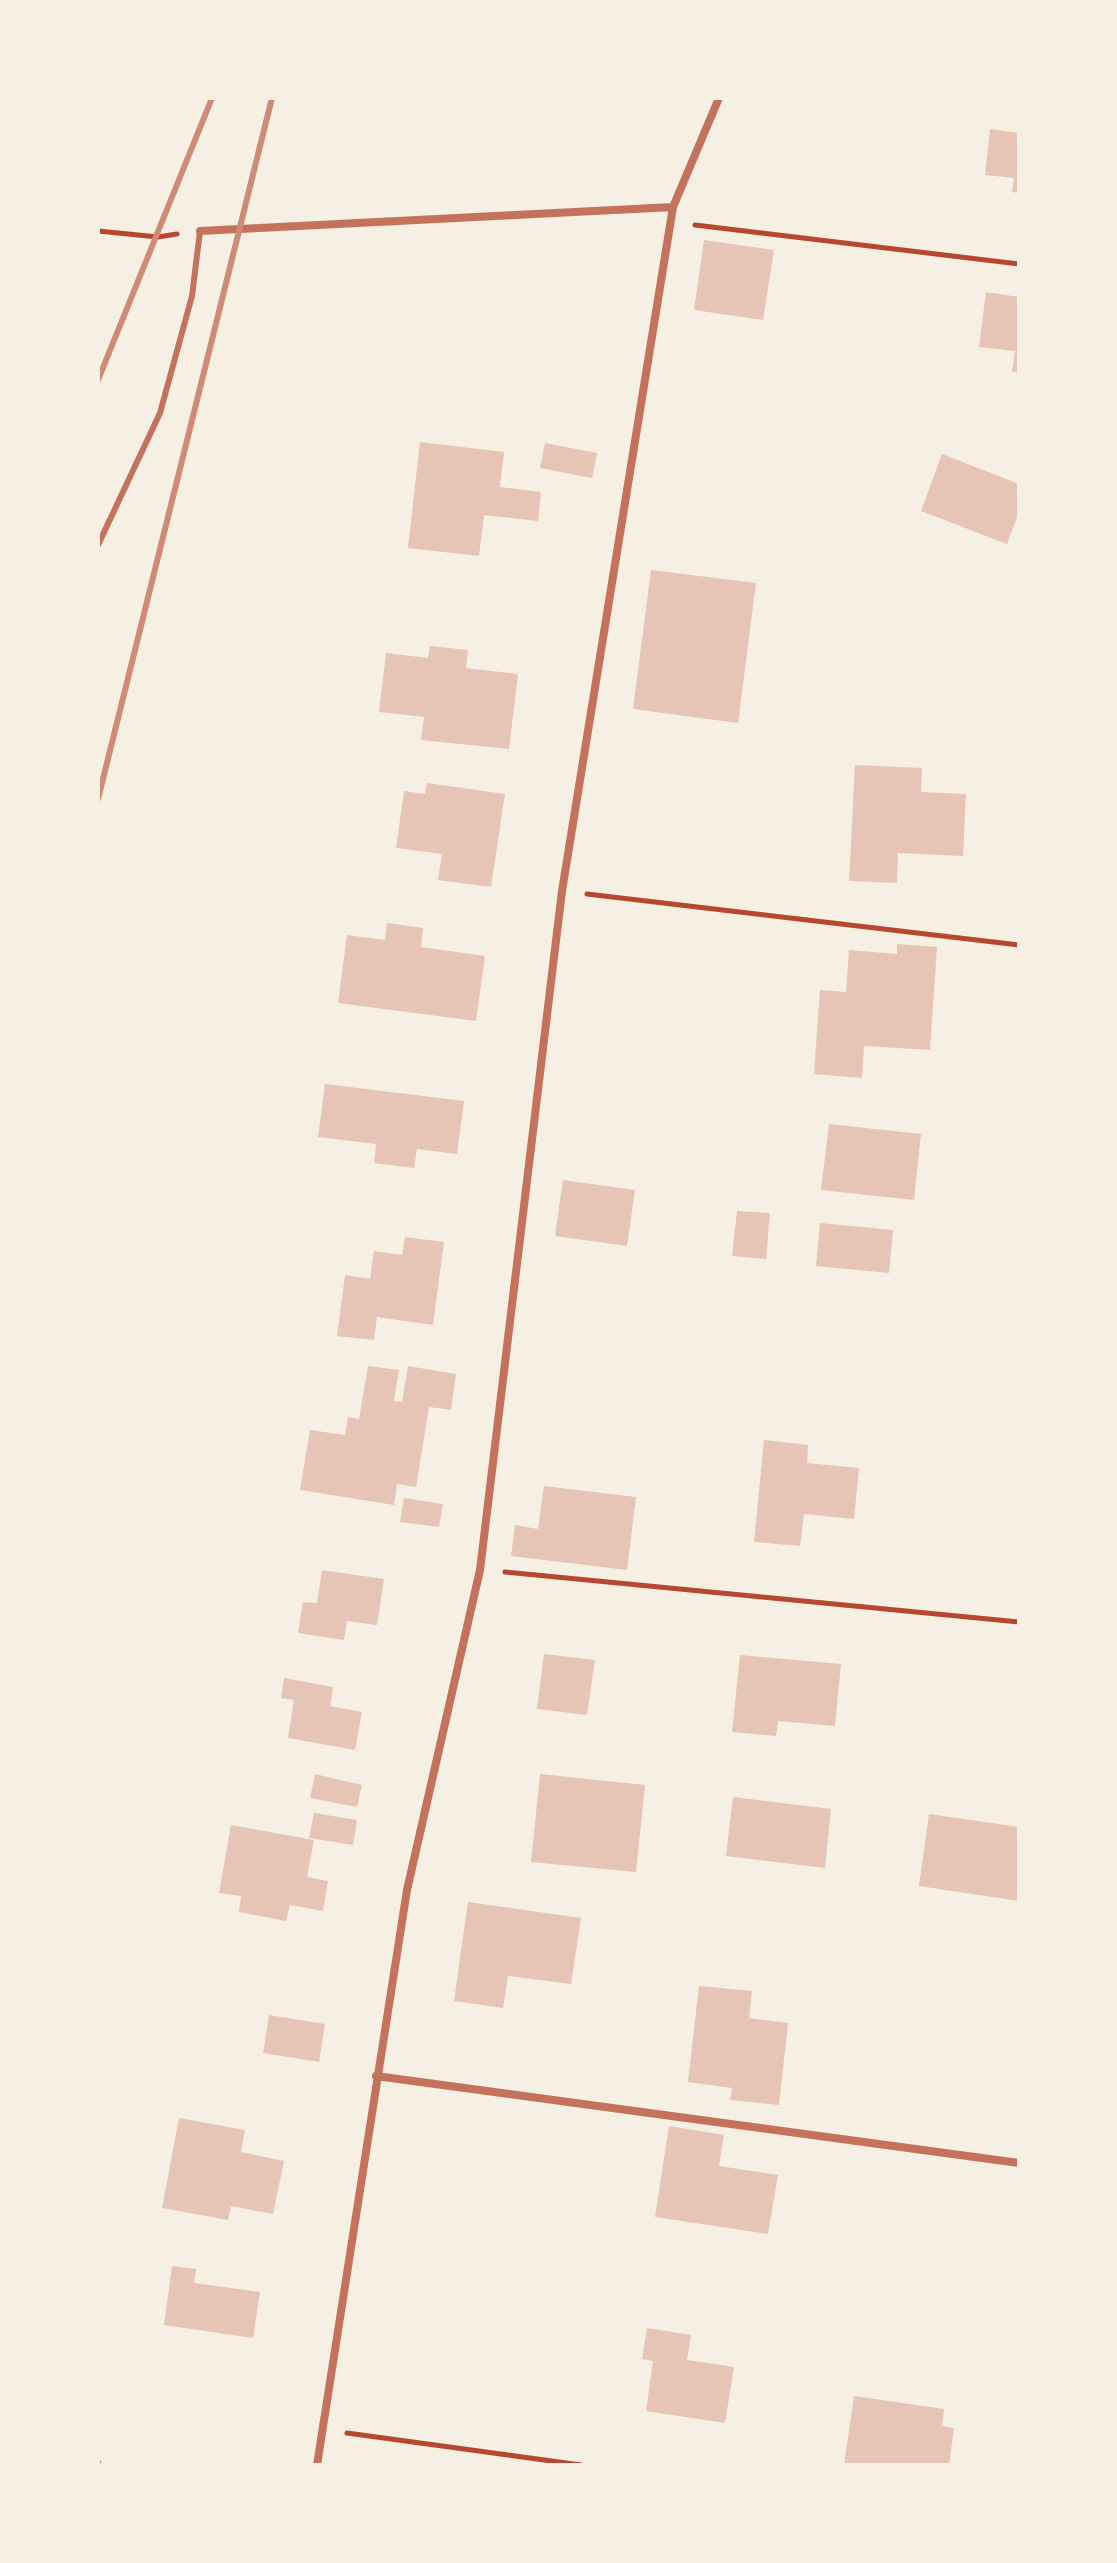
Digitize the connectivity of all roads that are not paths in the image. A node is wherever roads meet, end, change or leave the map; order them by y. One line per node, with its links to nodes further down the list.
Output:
1 (719, 98): 2 (street)
2 (673, 207): 3 (street); 5 (street)
3 (200, 231): 4 (lane)
4 (98, 545)
5 (376, 2076): 6 (street); 7 (street)
6 (1019, 2163)
7 (317, 2465)

